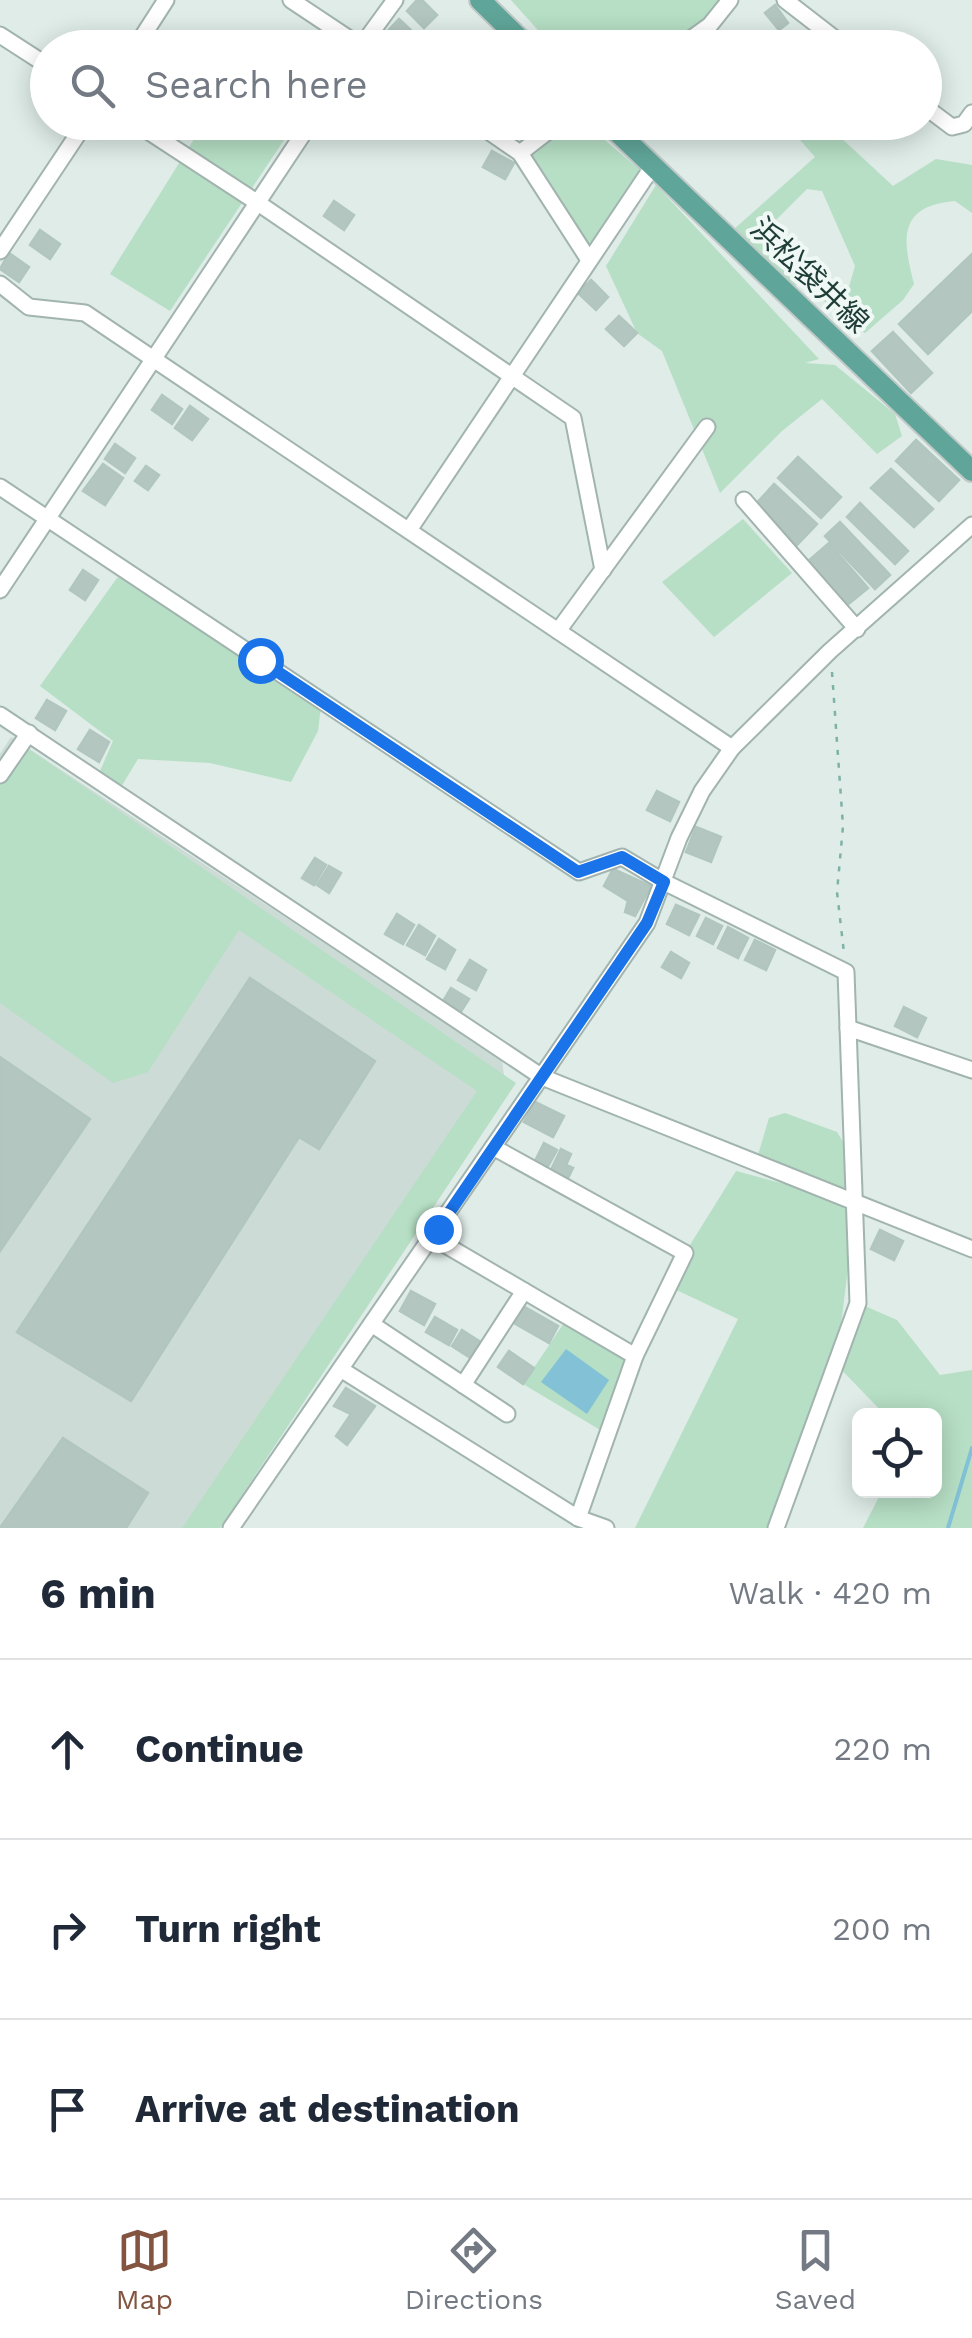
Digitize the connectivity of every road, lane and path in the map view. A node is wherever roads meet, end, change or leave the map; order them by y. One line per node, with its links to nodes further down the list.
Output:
1 (166, 0): 7 (street)
2 (291, 0): 8 (street)
3 (395, 0): 9 (street)
4 (480, 0): 10 (main road)
5 (730, 0): 11 (street)
6 (785, 0): 12 (street)
7 (147, 30)
8 (336, 30)
9 (373, 30)
10 (511, 30)
11 (703, 30)
12 (824, 30)
13 (0, 34): 14 (street)
14 (30, 54)
15 (972, 113): 16 (street)
16 (942, 120)
17 (74, 140): 26 (street)
18 (162, 140): 25 (street)
19 (299, 140): 25 (street)
20 (501, 140): 23 (street)
21 (537, 140): 23 (street)
22 (625, 140): 24 (main road, 浜松袋井線)
23 (520, 153): 27 (street)
24 (652, 166): 27 (street); 32 (main road, 浜松袋井線)
25 (258, 202): 29 (street); 30 (street)
26 (0, 251)
27 (590, 260): 30 (street)
28 (0, 284): 29 (street)
29 (152, 361): 35 (street); 37 (street)
30 (512, 376): 37 (street); 38 (street)
31 (708, 427): 38 (street)
32 (972, 471)
33 (0, 487): 35 (street)
34 (744, 500): 40 (street)
35 (48, 518): 39 (street); 47 (street)
36 (972, 524): 40 (street)
37 (409, 530): 41 (street)
38 (602, 570): 41 (street)
39 (0, 590)
40 (857, 629): 42 (street)
41 (558, 631): 45 (street)
42 (830, 650): 45 (street); 48 (path)
43 (0, 715): 44 (street)
44 (28, 733): 46 (street); 51 (street)
45 (732, 748): 47 (street)
46 (0, 775)
47 (664, 882): 48 (street); 51 (street)
48 (846, 972): 49 (street)
49 (848, 1028): 50 (street); 53 (street)
50 (972, 1070)
51 (542, 1076): 52 (street); 53 (street)
52 (494, 1147): 54 (street); 58 (street)
53 (856, 1203): 55 (street); 65 (street)
54 (432, 1237): 56 (street); 57 (street)
55 (972, 1249)
56 (524, 1291): 58 (street); 60 (street)
57 (372, 1324): 59 (street); 60 (street)
58 (635, 1356): 62 (street)
59 (342, 1370): 62 (street); 63 (street)
60 (463, 1385): 61 (street)
61 (506, 1414)
62 (578, 1518): 64 (street)
63 (236, 1526)
64 (606, 1528)
65 (776, 1528)

